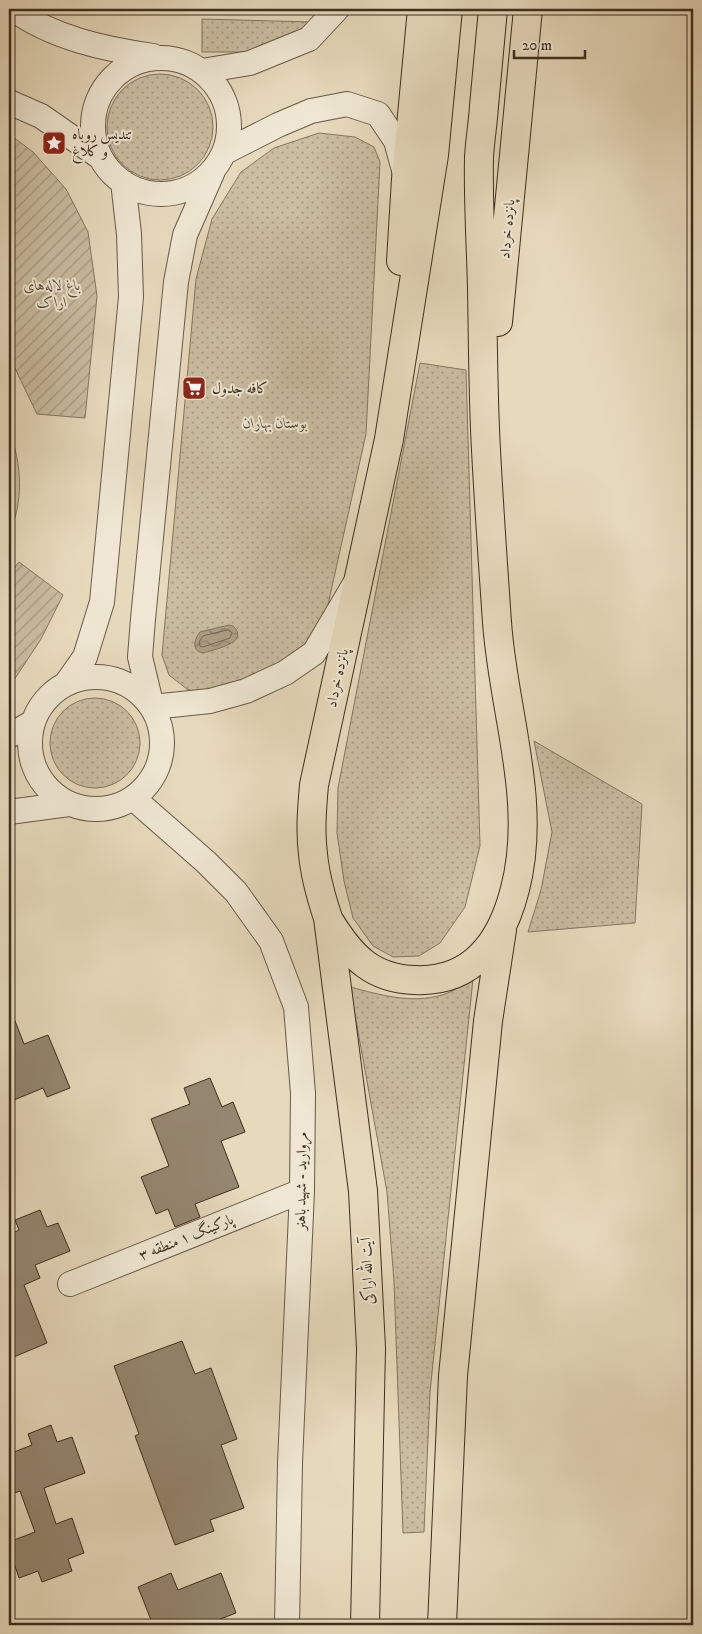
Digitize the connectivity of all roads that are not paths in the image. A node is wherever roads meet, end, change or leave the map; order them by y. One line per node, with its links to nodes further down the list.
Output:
1 (12, 9): 7 (street)
2 (337, 9): 8 (street)
3 (422, 9): 12 (main road, پانزده خرداد)
4 (448, 9): 14 (main road, پانزده خرداد)
5 (493, 9): 15 (main road, پانزده خرداد)
6 (528, 9): 15 (main road, پانزده خرداد)
7 (160, 57): 8 (street); 10 (street)
8 (202, 71): 11 (street)
9 (9, 102): 10 (street)
10 (100, 157): 13 (street)
11 (219, 161): 12 (street); 13 (street); 18 (street)
12 (406, 179): 14 (main road, پانزده خرداد)
13 (123, 182): 17 (street)
14 (389, 439): 16 (main road, پانزده خرداد)
15 (486, 448): 25 (main road, پانزده خرداد)
16 (358, 578): 18 (street); 24 (main road, پانزده خرداد)
17 (66, 684): 18 (street); 19 (street)
18 (152, 707): 21 (street)
19 (33, 722): 20 (street); 22 (street)
20 (9, 736)
21 (133, 798): 22 (street); 26 (street, مروارید - شهید باهنر)
22 (69, 804): 23 (street)
23 (9, 812)
24 (328, 918): 25 (main road); 29 (main road, آیت الله اراکی)
25 (504, 922): 30 (main road)
26 (302, 1190): 27 (street, پارکینگ ۱ منطقه ۳); 28 (street, مروارید - شهید باهنر)
27 (70, 1284)
28 (287, 1625)
29 (365, 1625)
30 (442, 1625)

